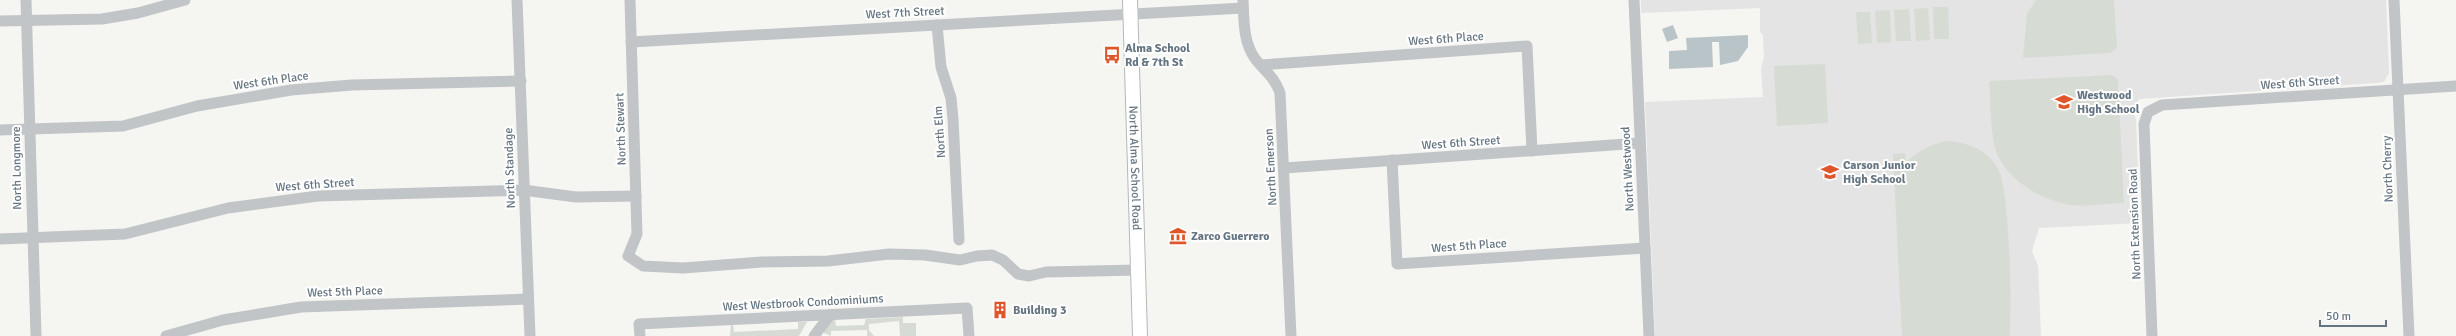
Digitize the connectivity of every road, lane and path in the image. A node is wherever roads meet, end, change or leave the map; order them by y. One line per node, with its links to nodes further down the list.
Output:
1 (26, 0): 11 (street, North Longmore)
2 (185, 0): 11 (street)
3 (517, 0): 15 (street, North Standage)
4 (630, 0): 13 (street, North Stewart)
5 (1130, 0): 9 (main road, North Alma School Road)
6 (1634, 0): 21 (street, North Westwood)
7 (2394, 0): 17 (street, North Cherry)
8 (1243, 4): 9 (street, West 7th Street); 14 (street, North Emerson)
9 (1130, 15): 12 (street, West 7th Street); 31 (main road, North Alma School Road)
10 (0, 21): 11 (street)
11 (26, 21): 20 (street, North Longmore)
12 (937, 25): 13 (street, West 7th Street); 29 (street, North Elm)
13 (632, 42): 26 (street, North Stewart)
14 (1261, 65): 22 (street, West 6th Place); 24 (street, North Emerson)
15 (521, 81): 20 (street, West 6th Place); 25 (street, North Standage)
16 (2456, 86): 17 (street, West 6th Street)
17 (2398, 89): 18 (street, West 6th Street); 44 (street, North Cherry)
18 (2148, 112): 43 (street, North Extension Road)
19 (0, 130): 20 (street, West 6th Place)
20 (29, 130): 27 (street, North Longmore)
21 (1640, 143): 22 (street, West 6th Street); 30 (street, North Westwood)
22 (1532, 151): 23 (street, West 6th Street)
23 (1392, 160): 24 (street, West 6th Street); 30 (street, West 5th Place)
24 (1284, 168): 41 (street, North Emerson)
25 (523, 190): 26 (street, West 6th Street); 27 (street, West 6th Street); 32 (street, North Standage)
26 (636, 196): 31 (street, North Stewart)
27 (32, 238): 28 (street, West 6th Street); 34 (street, North Longmore)
28 (0, 239)
29 (958, 240)
30 (1645, 248): 42 (street, North Westwood)
31 (1138, 270): 40 (main road, North Alma School Road)
32 (528, 299): 35 (street, West 5th Place); 36 (street, North Standage)
33 (830, 315): 37 (street, West Westbrook Condominiums); 38 (street); 39 (street, West Westbrook Condominiums)
34 (36, 336)
35 (166, 336)
36 (530, 336)
37 (640, 336)
38 (814, 336)
39 (969, 336)
40 (1140, 336)
41 (1291, 336)
42 (1649, 336)
43 (2152, 336)
44 (2409, 336)

